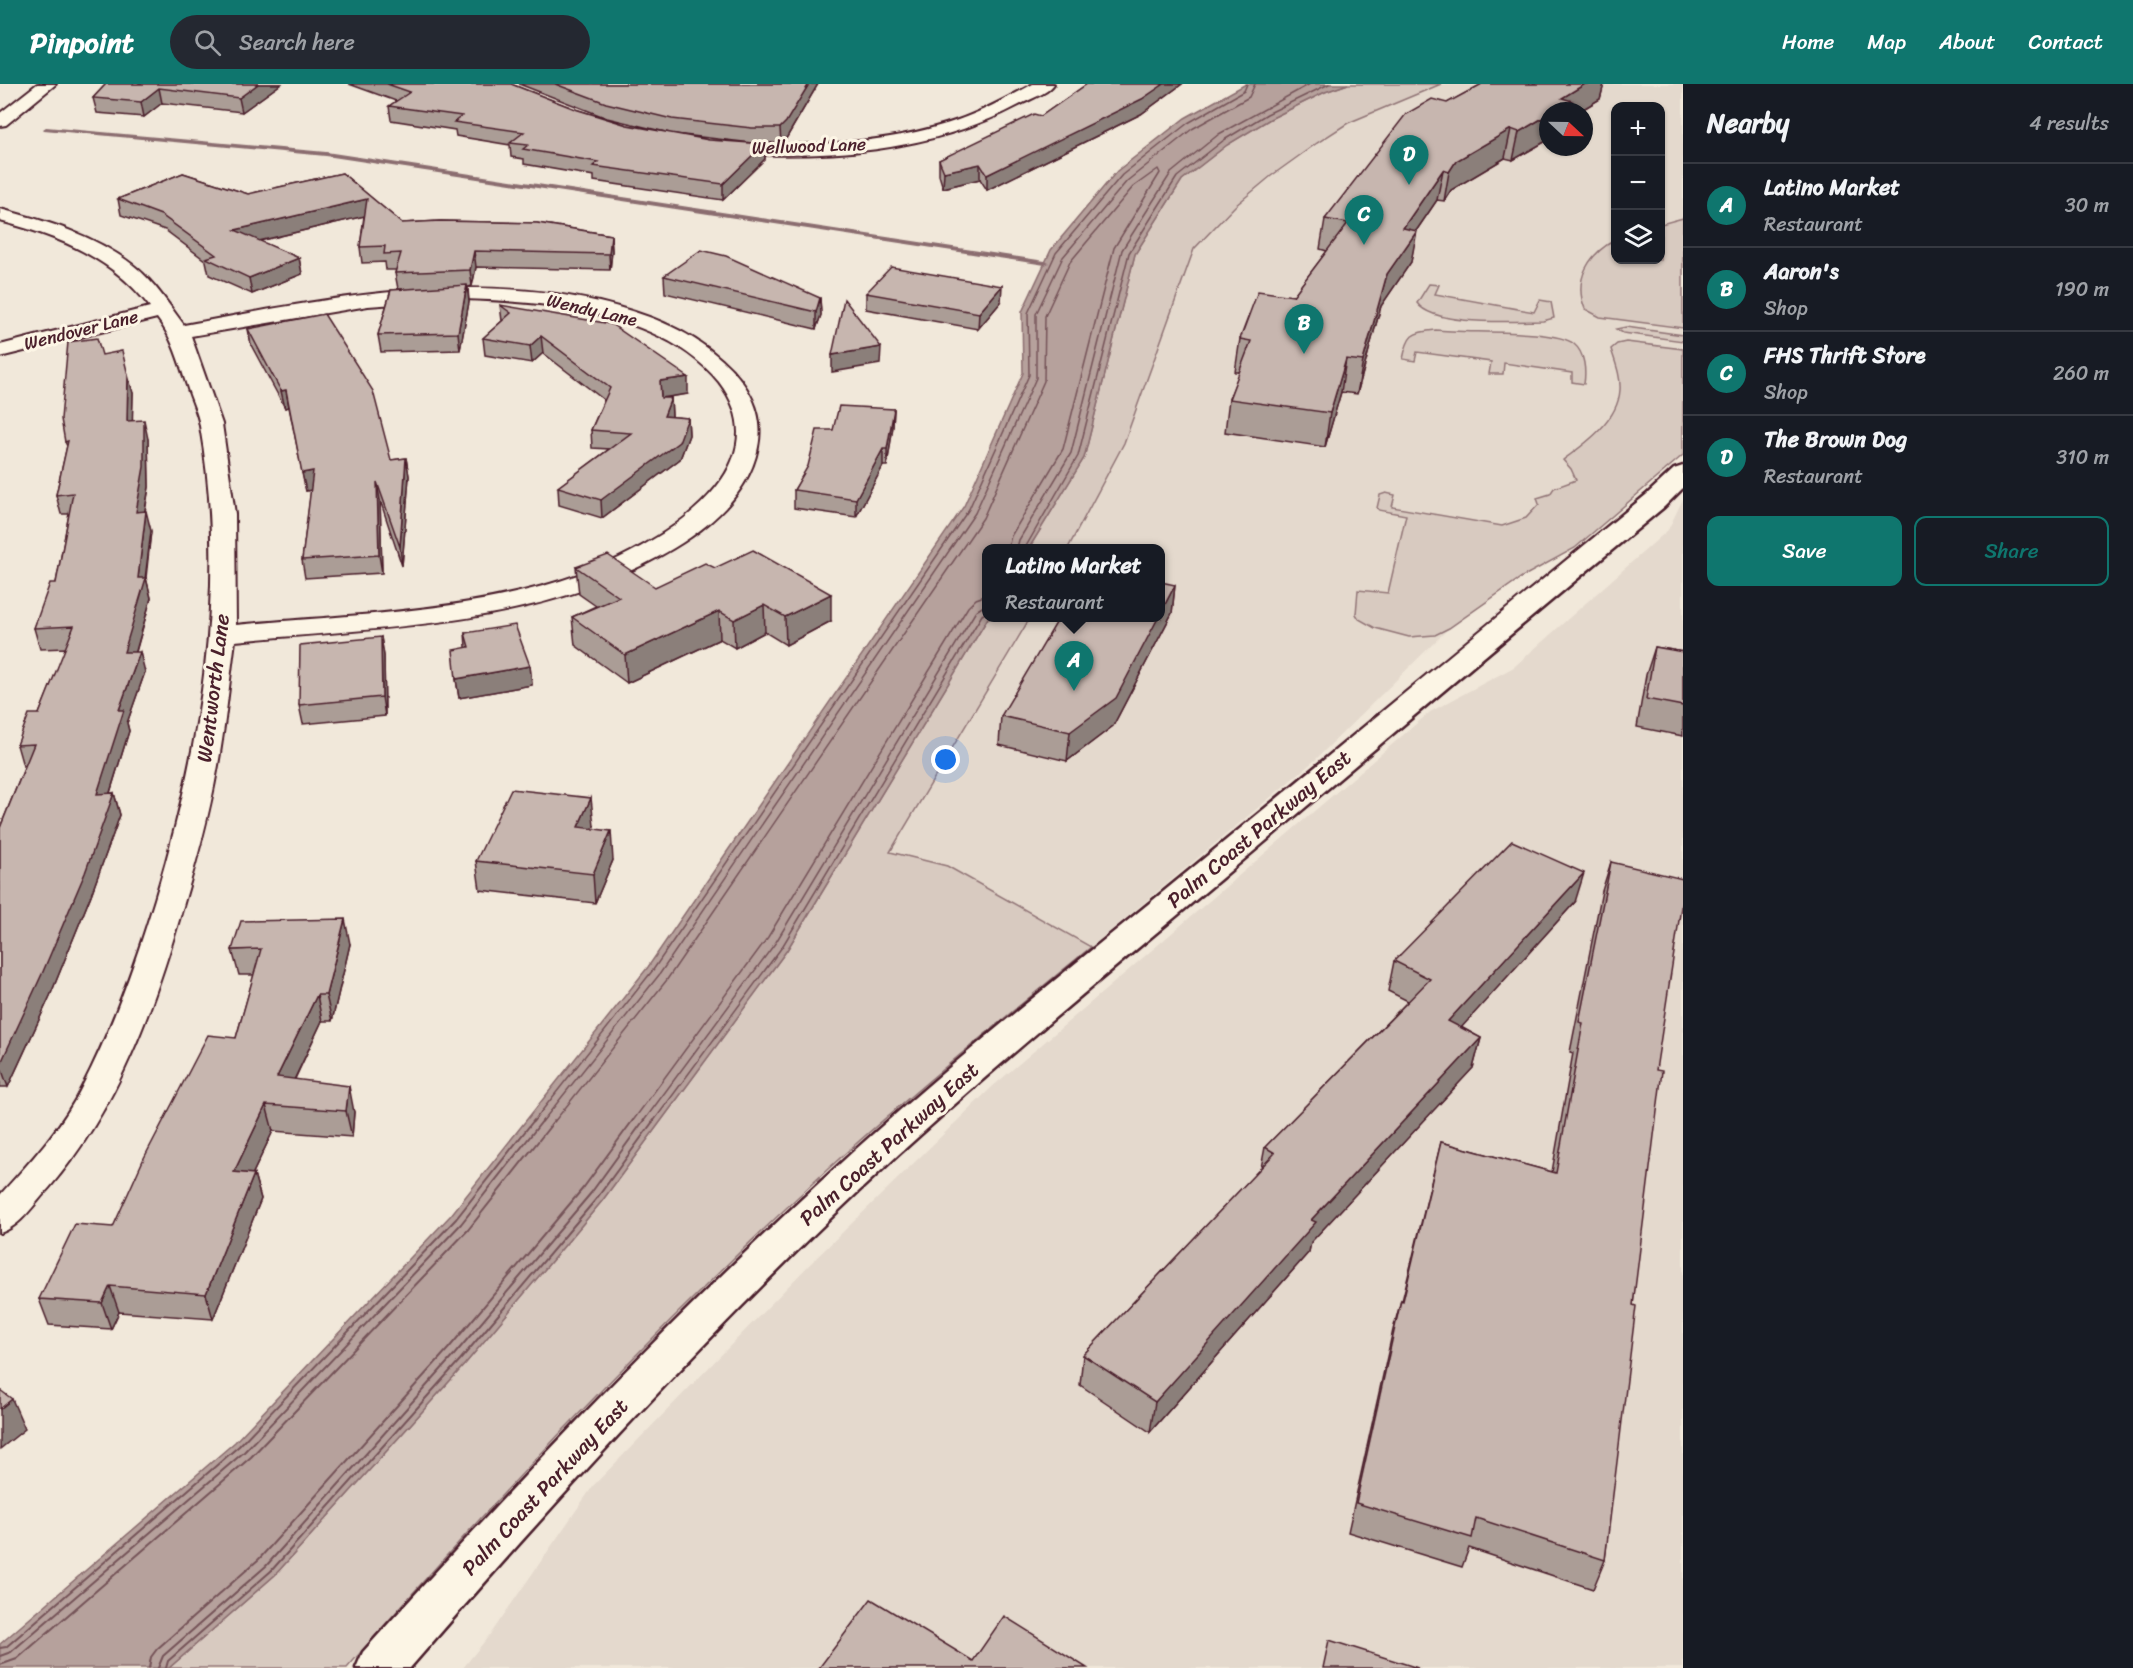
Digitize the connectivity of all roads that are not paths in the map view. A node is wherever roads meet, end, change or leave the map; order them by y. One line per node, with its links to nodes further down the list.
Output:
1 (48, 84): 3 (street)
2 (1046, 84): 4 (street, Wellwood Lane)
3 (0, 122)
4 (709, 146)
5 (0, 215): 6 (street, Wentworth Lane)
6 (163, 310): 7 (street, Wentworth Lane); 8 (street, Wendover Lane)
7 (179, 332): 10 (street, Wentworth Lane); 10 (street, Wendy Lane)
8 (0, 351)
9 (1683, 474): 12 (main road, Palm Coast Parkway East)
10 (223, 634): 11 (street, Wentworth Lane)
11 (0, 1219)
12 (380, 1668)

